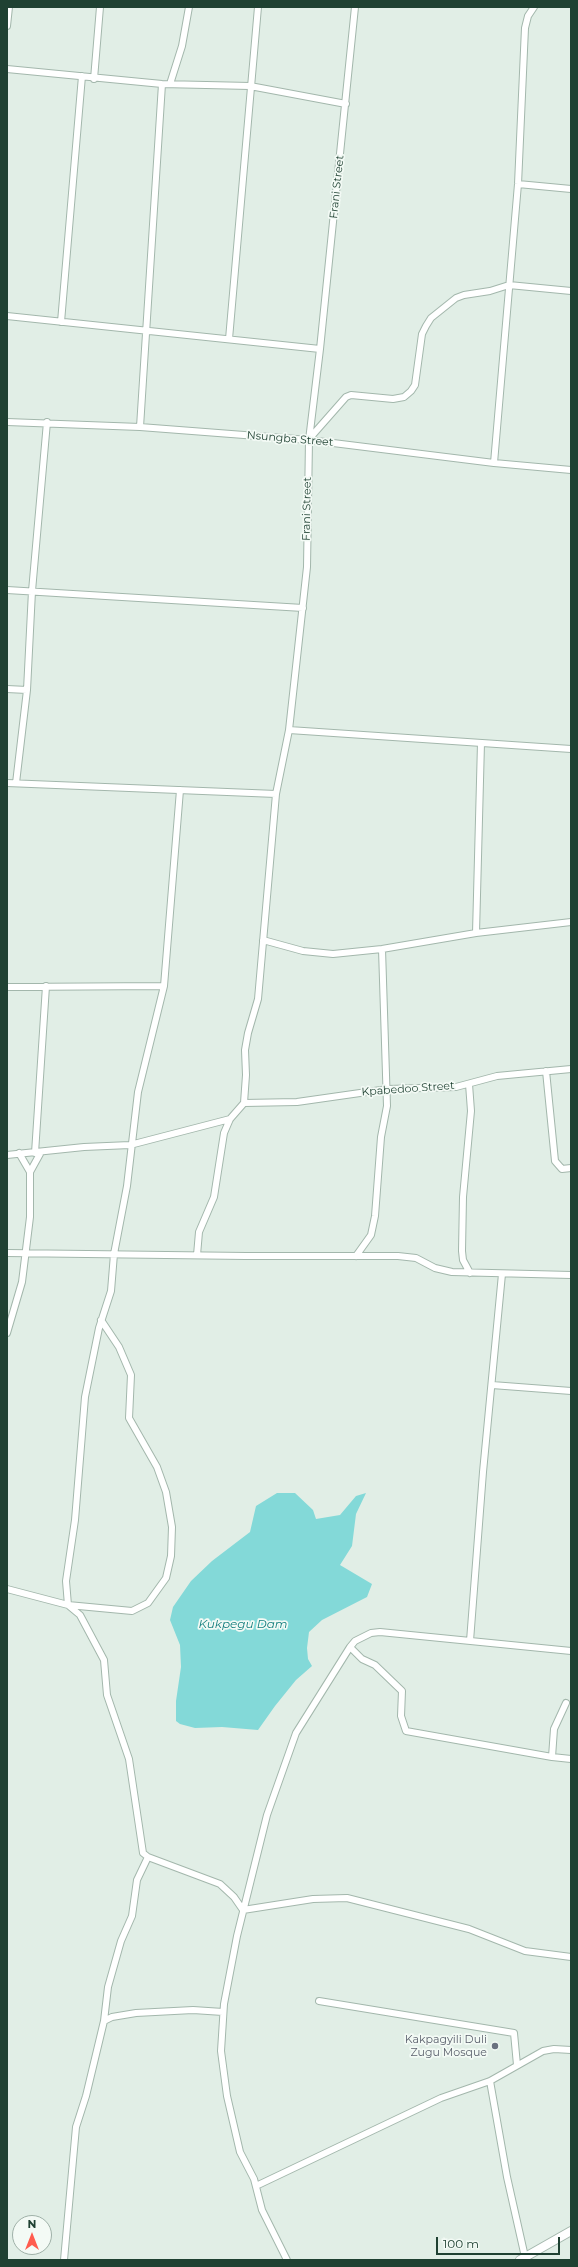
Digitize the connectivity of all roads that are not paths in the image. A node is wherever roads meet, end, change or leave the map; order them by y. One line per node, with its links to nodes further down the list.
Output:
1 (9, 7): 7 (street)
2 (100, 7): 10 (street)
3 (189, 7): 12 (street)
4 (258, 7): 13 (street)
5 (355, 7): 14 (street, Frani Street)
6 (534, 7): 15 (street)
7 (7, 26)
8 (7, 69): 9 (street)
9 (82, 76): 10 (street); 20 (street)
10 (94, 79): 11 (street)
11 (162, 84): 12 (street); 21 (street)
12 (170, 84): 13 (street)
13 (250, 86): 14 (street); 22 (street)
14 (346, 104): 23 (street, Frani Street)
15 (518, 184): 16 (street); 17 (street)
16 (571, 189)
17 (509, 285): 18 (street); 27 (street); 28 (street)
18 (571, 291)
19 (7, 316): 20 (street)
20 (61, 322): 21 (street)
21 (145, 330): 22 (street); 26 (street)
22 (229, 339): 23 (street)
23 (320, 349): 27 (street, Frani Street)
24 (7, 422): 25 (street, Nsungba Street)
25 (47, 422): 26 (street, Nsungba Street); 31 (street)
26 (140, 427): 27 (street, Nsungba Street)
27 (309, 440): 28 (street, Nsungba Street); 32 (street, Frani Street)
28 (494, 463): 29 (street, Nsungba Street)
29 (571, 470)
30 (7, 590): 31 (street)
31 (32, 591): 32 (street); 34 (street)
32 (303, 608): 35 (street, Frani Street)
33 (7, 688): 34 (street)
34 (27, 690): 39 (street)
35 (289, 730): 36 (street); 41 (street, Frani Street)
36 (481, 743): 37 (street); 43 (street)
37 (571, 749)
38 (7, 783): 39 (street)
39 (16, 783): 40 (street)
40 (180, 790): 41 (street); 47 (street)
41 (276, 794): 44 (street, Frani Street)
42 (571, 922): 43 (street)
43 (476, 933): 45 (street)
44 (263, 940): 45 (street); 53 (street, Frani Street)
45 (382, 949): 52 (street)
46 (46, 986): 47 (street); 48 (street); 56 (street)
47 (164, 986): 55 (street)
48 (7, 987)
49 (571, 1069): 50 (street, Kpabedoo Street)
50 (546, 1071): 51 (street, Kpabedoo Street); 59 (street)
51 (469, 1084): 52 (street, Kpabedoo Street); 66 (street)
52 (388, 1089): 53 (street, Kpabedoo Street); 65 (street)
53 (244, 1103): 54 (street)
54 (230, 1119): 55 (street); 64 (street)
55 (130, 1145): 56 (street); 63 (street)
56 (38, 1152): 57 (street); 60 (street)
57 (19, 1153): 58 (street); 60 (street)
58 (7, 1155)
59 (571, 1168)
60 (30, 1172): 62 (street)
61 (7, 1253): 62 (street)
62 (27, 1254): 63 (street); 70 (street)
63 (114, 1254): 64 (street); 69 (street)
64 (197, 1255): 65 (street)
65 (356, 1256): 66 (street)
66 (470, 1272): 67 (street)
67 (502, 1274): 68 (street); 71 (street)
68 (571, 1275)
69 (101, 1320): 74 (street); 74 (street)
70 (7, 1333)
71 (492, 1385): 72 (street); 75 (street)
72 (571, 1391)
73 (7, 1589): 74 (street)
74 (68, 1605): 81 (street)
75 (470, 1641): 76 (street); 77 (street)
76 (350, 1647): 79 (street); 82 (street)
77 (571, 1652)
78 (566, 1703): 79 (street)
79 (552, 1757): 80 (street)
80 (571, 1759)
81 (148, 1857): 82 (street); 86 (street)
82 (243, 1910): 83 (street); 85 (street)
83 (571, 1957)
84 (319, 2001): 88 (street)
85 (223, 2012): 86 (street); 90 (street)
86 (104, 2021): 93 (street)
87 (571, 2050): 88 (street)
88 (517, 2065): 89 (street)
89 (490, 2081): 90 (street); 92 (street)
90 (256, 2186): 94 (street)
91 (571, 2231): 92 (street)
92 (522, 2259)
93 (64, 2260)
94 (286, 2260)

